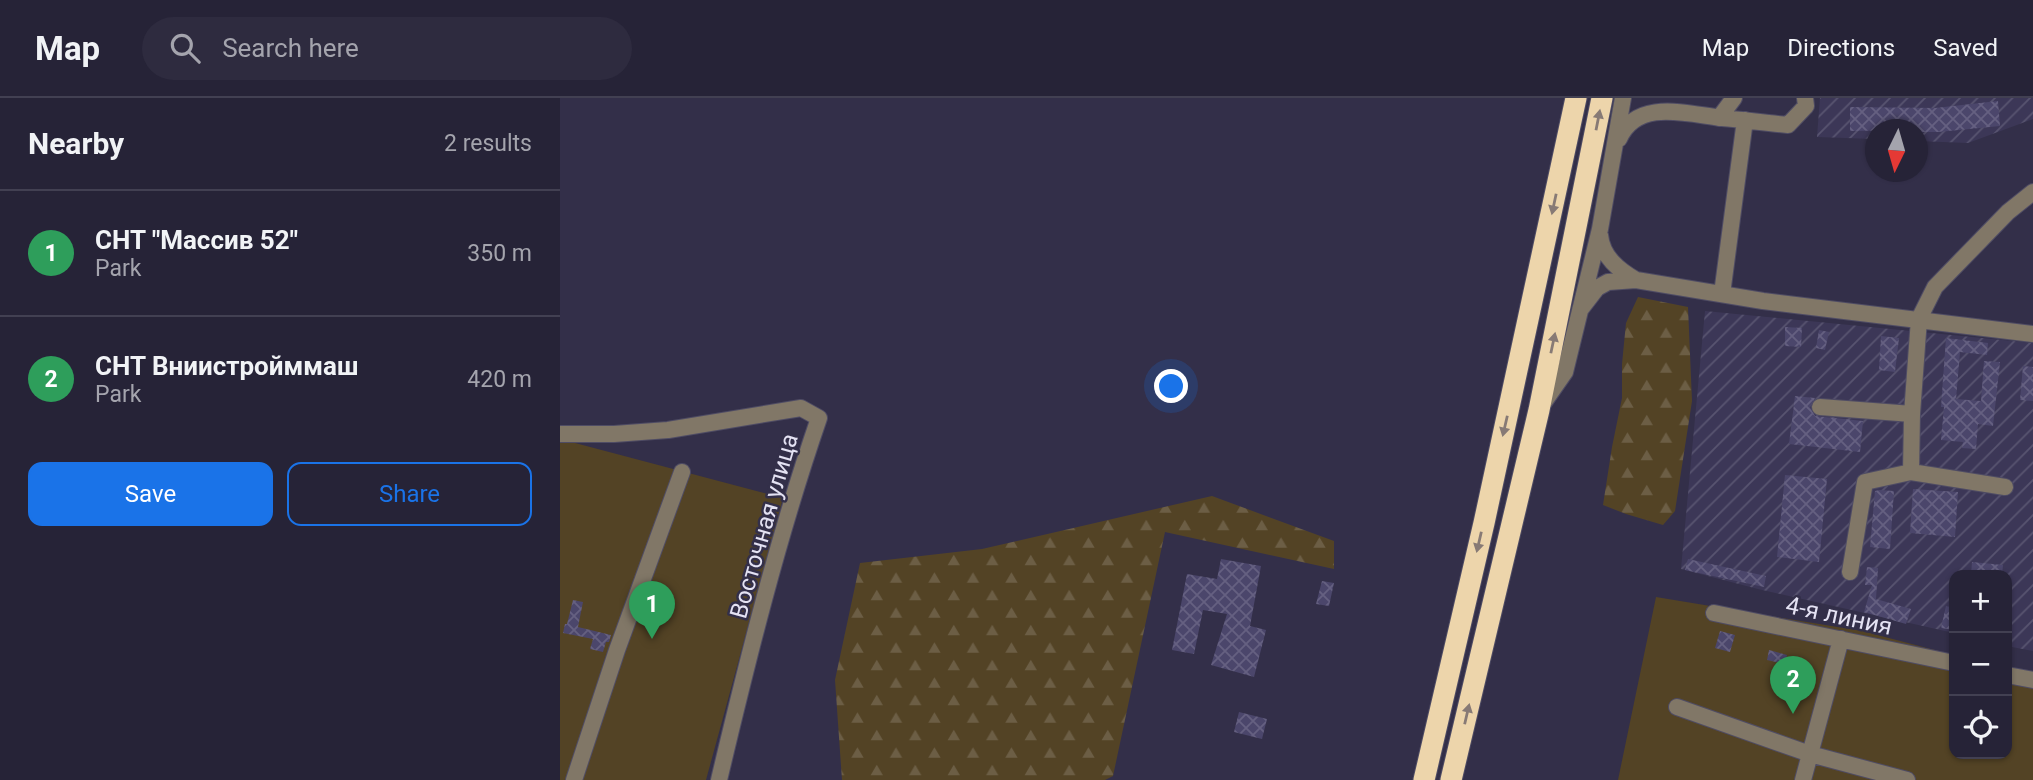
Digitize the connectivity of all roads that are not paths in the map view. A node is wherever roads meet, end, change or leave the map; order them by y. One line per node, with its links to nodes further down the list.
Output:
1 (1570, 98): 11 (street)
2 (1576, 98): 11 (highway)
3 (1602, 98): 21 (highway, one-way to 3)
4 (1623, 98): 12 (street)
5 (1657, 98): 8 (street)
6 (1734, 98): 9 (street)
7 (1805, 98): 10 (street)
8 (1686, 113): 9 (street); 12 (street)
9 (1719, 118): 10 (street)
10 (1745, 120): 16 (street)
11 (1568, 137): 37 (highway, one-way to 37)
12 (1615, 148): 14 (street)
13 (2033, 192): 18 (street)
14 (1600, 229): 15 (street); 17 (street)
15 (1636, 281): 16 (street); 17 (street)
16 (1722, 294): 18 (street)
17 (1580, 310): 21 (street)
18 (1919, 319): 19 (street); 22 (street)
19 (2033, 334)
20 (1820, 407): 22 (street)
21 (1539, 410): 38 (highway, one-way to 21)
22 (1912, 414): 25 (street)
23 (560, 435): 36 (street, Восточная улица)
24 (682, 472): 35 (street)
25 (1911, 472): 26 (street); 27 (street)
26 (2005, 487)
27 (1850, 572)
28 (1714, 613): 29 (street, 4-я линия)
29 (1841, 639): 30 (street, 4-я линия); 34 (street)
30 (1949, 662)
31 (2012, 676): 32 (street)
32 (2033, 680)
33 (1676, 707): 34 (street)
34 (1810, 754): 39 (street); 40 (street)
35 (574, 780)
36 (719, 780)
37 (1424, 780)
38 (1451, 780)
39 (1803, 780)
40 (1907, 780)

